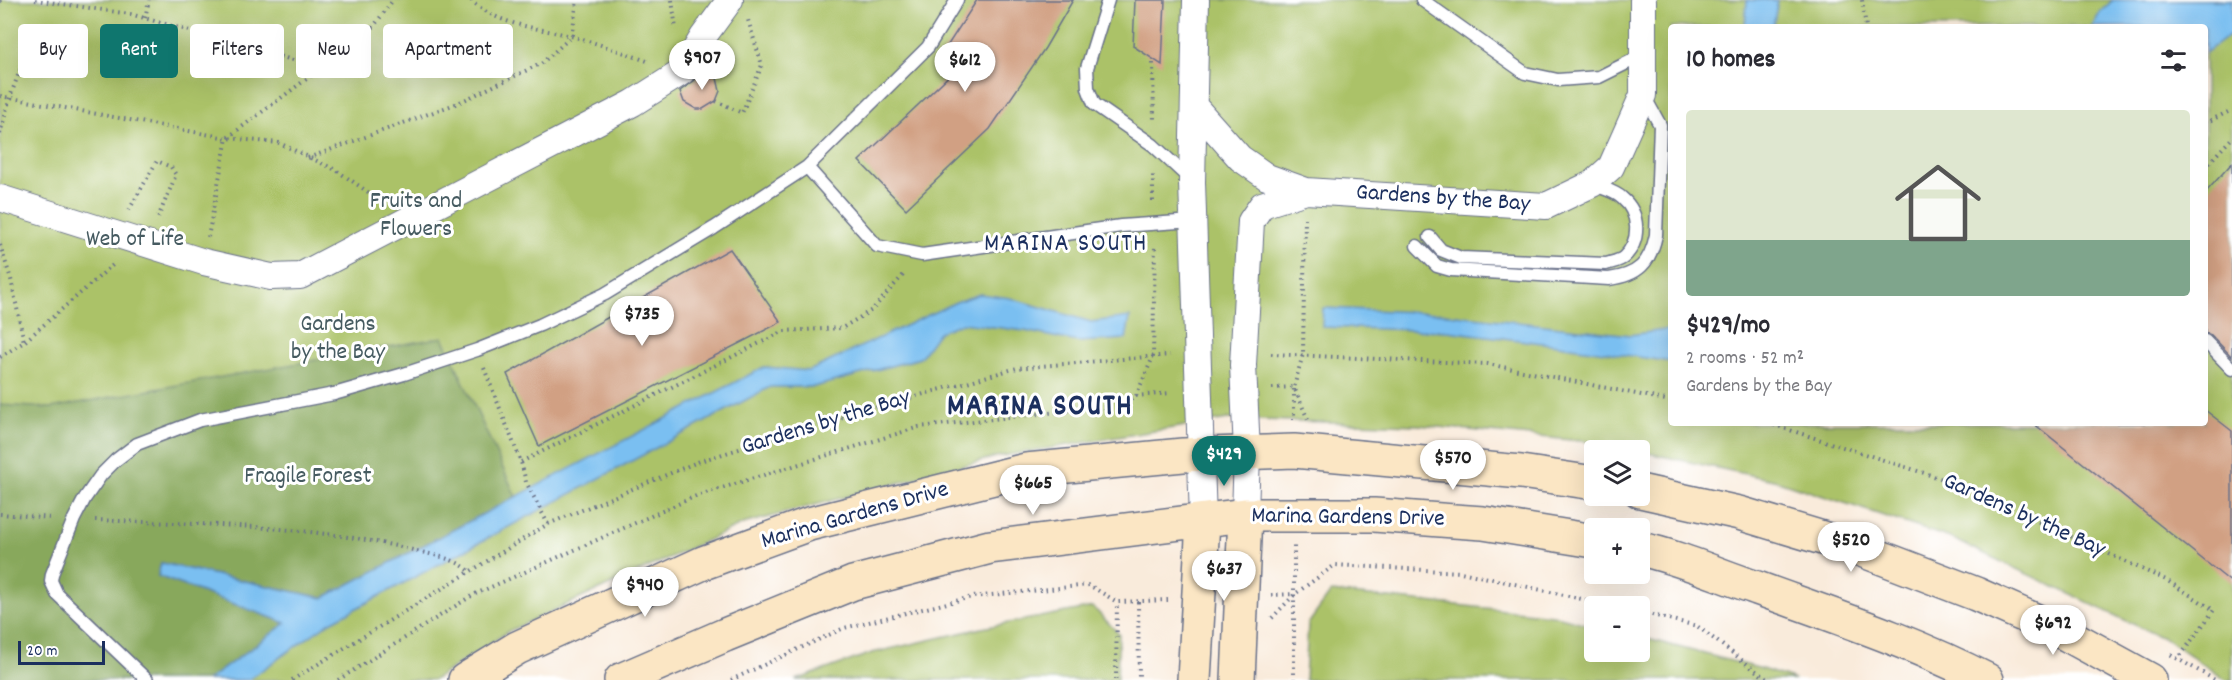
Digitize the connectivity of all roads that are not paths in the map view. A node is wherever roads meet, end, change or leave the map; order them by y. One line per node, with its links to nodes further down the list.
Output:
1 (957, 0): 10 (lane)
2 (1108, 0): 11 (lane)
3 (1196, 0): 9 (street)
4 (1422, 0): 7 (lane)
5 (1643, 0): 7 (street, Gardens by the Bay)
6 (738, 8): 14 (street)
7 (1644, 54): 8 (street, Gardens by the Bay)
8 (1643, 95): 12 (street, Gardens by the Bay); 17 (lane)
9 (1194, 106): 11 (street); 13 (street, Gardens by the Bay)
10 (807, 167): 15 (lane); 28 (lane)
11 (1192, 182): 15 (street)
12 (1592, 184): 13 (street, Gardens by the Bay); 16 (lane)
13 (1306, 191): 20 (street, Gardens by the Bay)
14 (0, 198)
15 (1193, 221): 21 (street)
16 (1430, 237)
17 (1417, 246)
18 (2208, 344): 19 (lane)
19 (2232, 369)
20 (1247, 452): 21 (main road, Marina Gardens Drive); 22 (main road, Marina Gardens Drive); 24 (street, Gardens by the Bay)
21 (1202, 454): 25 (street); 29 (main road, Marina Gardens Drive)
22 (1584, 482)
23 (1650, 493): 34 (main road)
24 (1245, 515): 25 (main road, Marina Gardens Drive); 26 (main road, Marina Gardens Drive); 32 (main road)
25 (1203, 521): 30 (main road, Marina Gardens Drive); 31 (main road)
26 (1584, 539)
27 (1650, 552): 33 (main road)
28 (147, 680)
29 (465, 680)
30 (621, 680)
31 (1194, 680)
32 (1238, 680)
33 (1987, 680)
34 (2150, 680)

